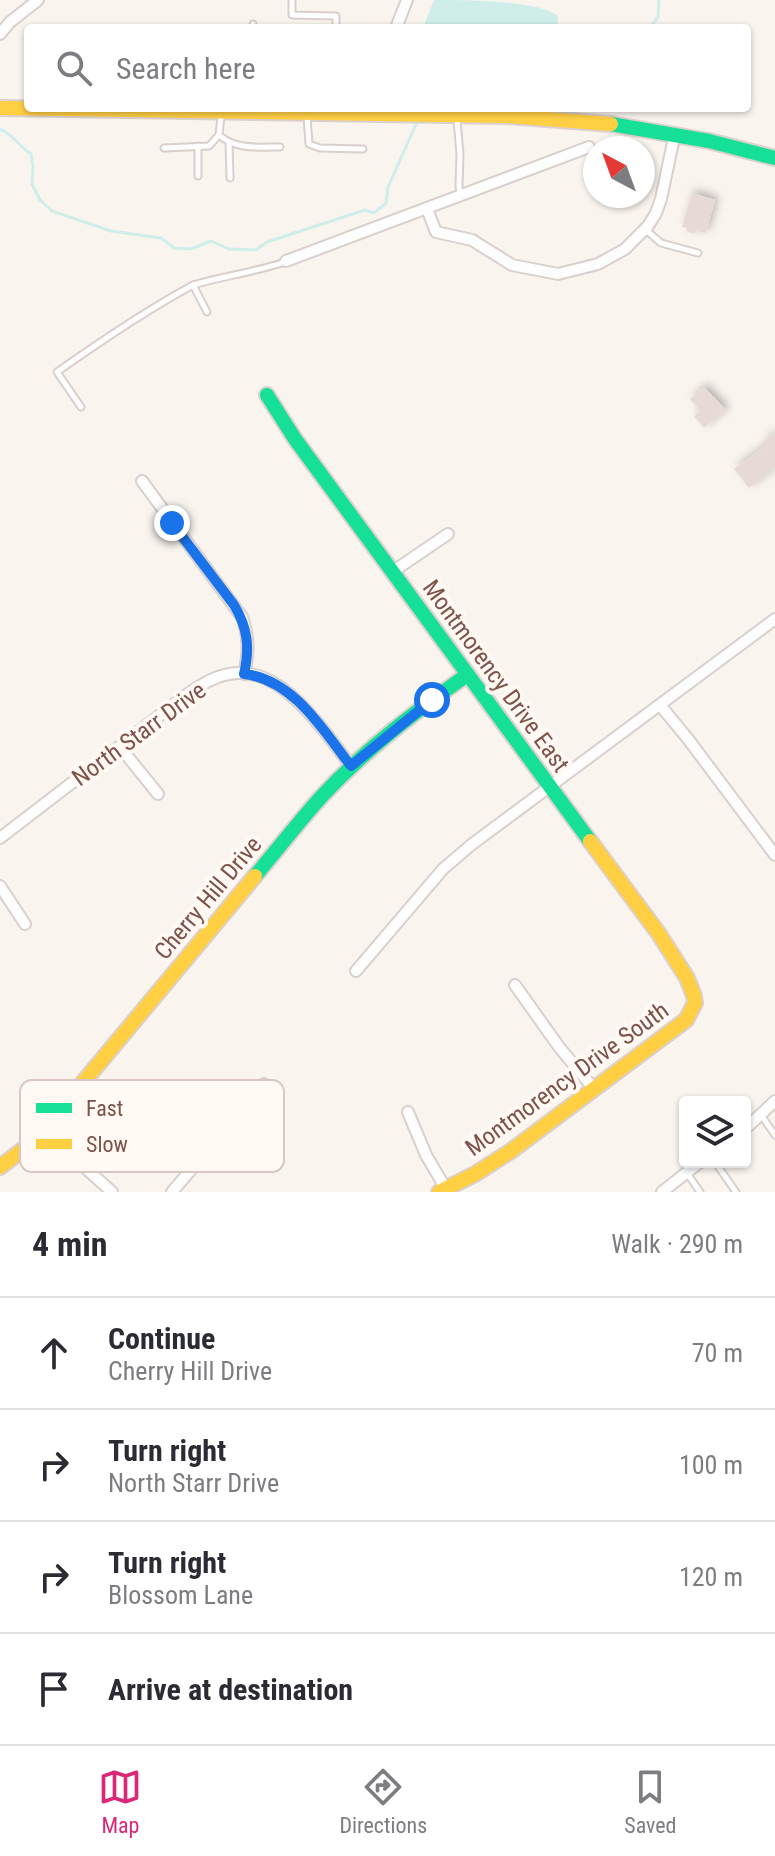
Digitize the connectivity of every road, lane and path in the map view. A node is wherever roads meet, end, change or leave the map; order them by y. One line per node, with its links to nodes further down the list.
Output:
1 (38, 0): 6 (street)
2 (292, 0): 4 (lane)
3 (407, 0): 5 (street)
4 (336, 24)
5 (398, 24)
6 (0, 34)
7 (0, 108): 8 (street)
8 (24, 108)
9 (221, 112): 14 (lane)
10 (307, 112): 19 (lane)
11 (392, 112): 12 (street)
12 (457, 115): 13 (street); 24 (lane)
13 (675, 133): 21 (street); 26 (street)
14 (219, 135): 15 (lane); 16 (lane)
15 (229, 142): 17 (lane); 23 (lane)
16 (198, 146): 18 (lane); 22 (lane)
17 (280, 147)
18 (164, 148)
19 (363, 149)
20 (583, 149): 24 (street)
21 (775, 158)
22 (198, 176)
23 (230, 178)
24 (461, 196): 25 (street)
25 (427, 209): 26 (street); 28 (street)
26 (645, 229): 27 (lane)
27 (698, 253)
28 (286, 261): 29 (lane)
29 (193, 285): 30 (lane); 32 (lane)
30 (207, 312)
31 (267, 395): 35 (street, Montmorency Drive East)
32 (81, 407)
33 (142, 481): 37 (street)
34 (448, 534): 35 (street)
35 (392, 572): 38 (street, Montmorency Drive East)
36 (775, 621): 39 (street)
37 (244, 674): 40 (street, North Starr Drive); 41 (street)
38 (467, 675): 41 (street, Cherry Hill Drive); 42 (street, Montmorency Drive East)
39 (660, 705): 42 (street); 45 (street)
40 (120, 747): 43 (street); 44 (street, North Starr Drive)
41 (351, 766): 51 (street, Cherry Hill Drive)
42 (549, 786): 48 (street); 49 (street, Montmorency Drive East)
43 (158, 794)
44 (0, 838)
45 (775, 855)
46 (0, 886): 47 (street)
47 (25, 924)
48 (356, 971)
49 (689, 984): 52 (street, Montmorency Drive South)
50 (515, 985): 52 (street)
51 (85, 1080)
52 (594, 1089): 65 (street, Montmorency Drive South)
53 (775, 1101): 55 (street)
54 (408, 1112): 65 (street)
55 (760, 1115): 56 (street); 57 (lane)
56 (751, 1123)
57 (775, 1135)
58 (20, 1152): 59 (street, Cherry Hill Drive)
59 (0, 1167)
60 (692, 1168): 64 (street)
61 (719, 1168): 70 (lane)
62 (90, 1172): 66 (street)
63 (189, 1172): 67 (street)
64 (686, 1172): 68 (street); 69 (lane)
65 (443, 1190)
66 (112, 1192)
67 (172, 1192)
68 (662, 1192)
69 (700, 1192)
70 (736, 1192)

